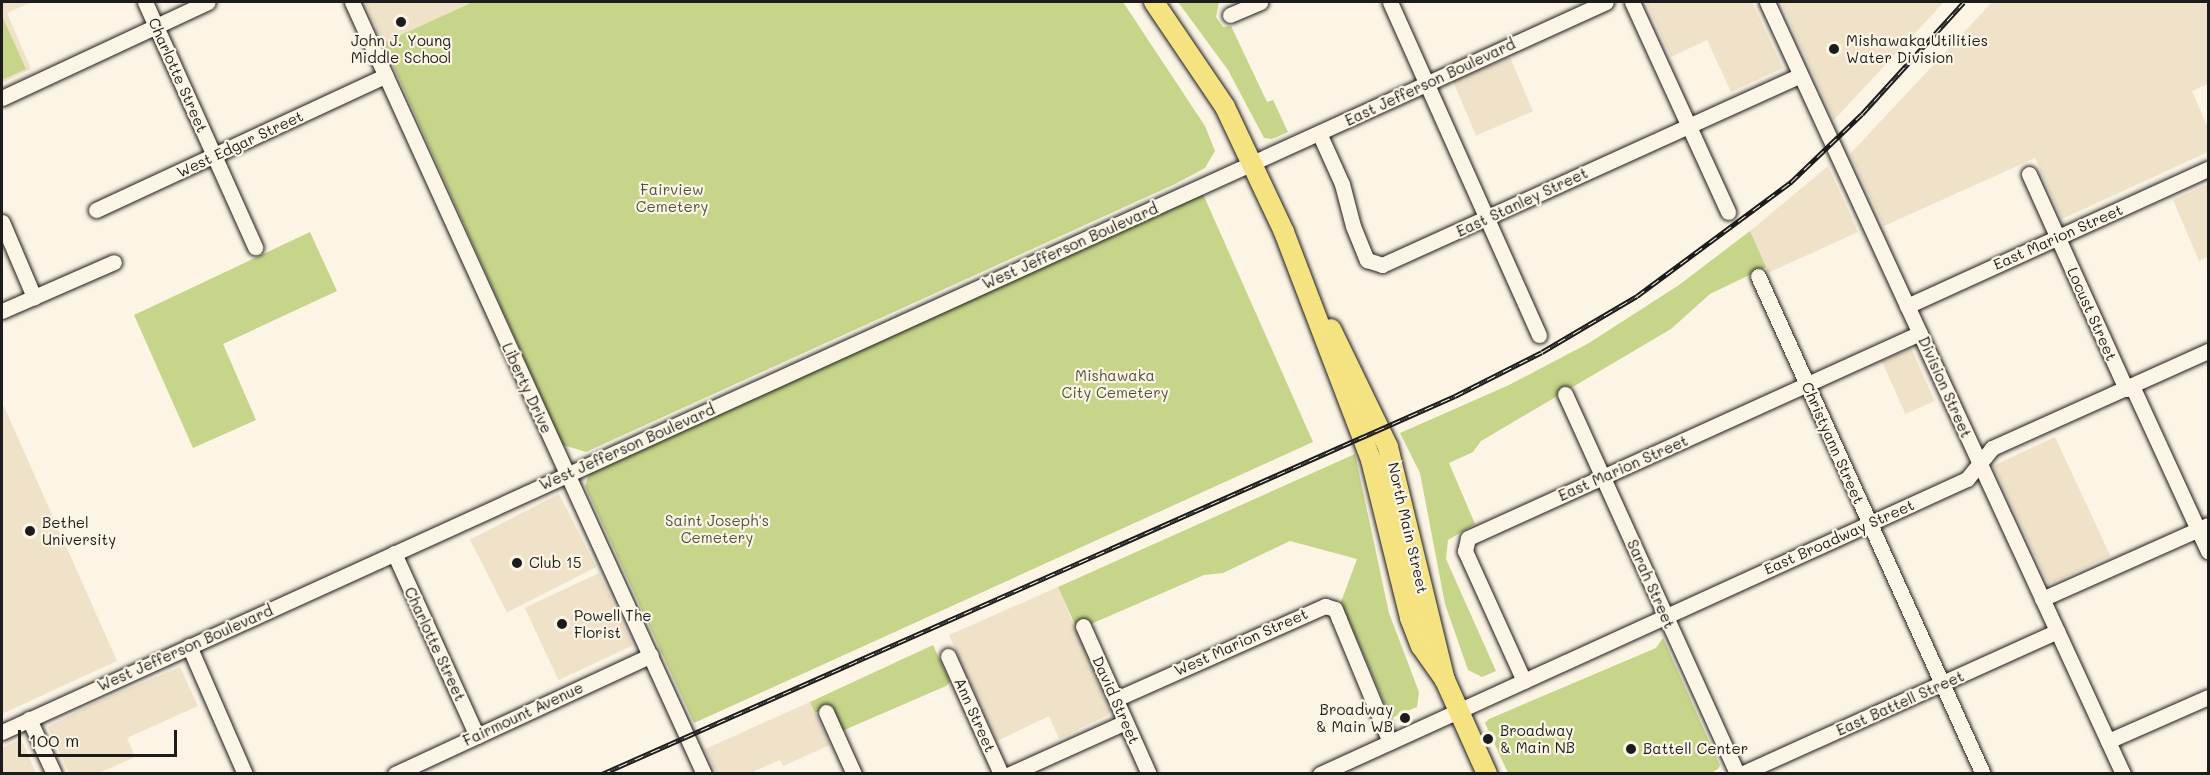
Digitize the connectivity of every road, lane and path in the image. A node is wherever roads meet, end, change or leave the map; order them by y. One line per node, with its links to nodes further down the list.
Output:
1 (145, 2): 11 (street, Charlotte Street)
2 (208, 2): 11 (street)
3 (352, 2): 13 (street, Liberty Drive)
4 (1154, 2): 19 (main road, North Main Street)
5 (1260, 2): 10 (street)
6 (1390, 2): 14 (street)
7 (1606, 2): 14 (street, East Jefferson Boulevard)
8 (1632, 2): 16 (street)
9 (1767, 2): 12 (street, Division Street)
10 (1230, 15)
11 (156, 26): 15 (street); 18 (street, Charlotte Street)
12 (1800, 75): 16 (street, East Stanley Street); 31 (street, Division Street)
13 (385, 76): 18 (street, West Edgar Street); 40 (street, Liberty Drive)
14 (1426, 83): 17 (street, East Jefferson Boulevard); 24 (street)
15 (2, 98)
16 (1689, 125): 23 (street); 24 (street, East Stanley Street)
17 (1319, 133): 19 (street, East Jefferson Boulevard); 24 (street, East Stanley Street)
18 (214, 156): 22 (street, West Edgar Street); 27 (street, Charlotte Street)
19 (1253, 163): 40 (street, West Jefferson Boulevard); 57 (main road, North Main Street)
20 (2208, 169): 26 (street, East Marion Street)
21 (2029, 174): 26 (street, Locust Street)
22 (96, 210)
23 (1728, 212)
24 (1486, 218): 34 (street)
25 (2, 222): 30 (street)
26 (2058, 237): 31 (street, East Marion Street); 37 (street, Locust Street)
27 (255, 247)
28 (114, 262): 30 (street)
29 (1758, 276): 36 (street, Christyann Street)
30 (34, 297): 32 (street)
31 (1907, 306): 33 (street, Division Street)
32 (2, 311)
33 (1920, 333): 36 (street, East Marion Street); 39 (street, Division Street)
34 (1539, 334)
35 (2208, 351): 37 (street, East Broadway Street)
36 (1806, 384): 41 (street, East Marion Street); 42 (street, Christyann Street)
37 (2129, 387): 39 (street, East Broadway Street); 43 (street, Locust Street)
38 (1565, 394): 41 (street, Sarah Street)
39 (1980, 464): 42 (street, East Broadway Street); 46 (street, Division Street)
40 (567, 474): 45 (street, West Jefferson Boulevard); 51 (street, Liberty Drive)
41 (1603, 477): 47 (street, Sarah Street); 53 (street, East Marion Street)
42 (1870, 523): 47 (street, East Broadway Street); 54 (street, Christyann Street)
43 (2204, 527): 44 (street, Locust Street); 46 (street)
44 (2208, 551)
45 (394, 553): 50 (street, West Jefferson Boulevard); 62 (street, Charlotte Street)
46 (2042, 599): 49 (street, Division Street)
47 (1666, 616): 53 (street, East Broadway Street); 76 (street, Sarah Street)
48 (1083, 626): 56 (street, David Street)
49 (2057, 631): 54 (street, East Battell Street); 63 (street, Division Street)
50 (189, 646): 59 (street, West Jefferson Boulevard); 67 (street)
51 (651, 655): 62 (street, Fairmount Avenue); 69 (street, Liberty Drive)
52 (948, 656): 71 (street, Ann Street)
53 (1524, 681): 57 (street, East Broadway Street)
54 (1943, 684): 77 (street, East Battell Street); 78 (street, Christyann Street)
55 (2208, 697): 63 (street)
56 (1116, 699): 60 (street, David Street); 64 (street, West Marion Street)
57 (1459, 711): 64 (street, East Broadway Street); 75 (main road, North Main Street)
58 (826, 712): 70 (street)
59 (29, 719): 61 (street, West Jefferson Boulevard); 66 (street)
60 (1125, 722): 72 (street); 73 (street, David Street)
61 (2, 732)
62 (477, 736): 68 (street, Fairmount Avenue)
63 (2108, 741): 65 (street, Division Street)
64 (1390, 742): 74 (street, East Broadway Street)
65 (2120, 773)
66 (54, 774)
67 (245, 774)
68 (395, 774)
69 (704, 774)
70 (854, 774)
71 (1001, 774)
72 (1010, 774)
73 (1149, 774)
74 (1320, 774)
75 (1487, 774)
76 (1737, 774)
77 (1742, 774)
78 (1983, 774)

